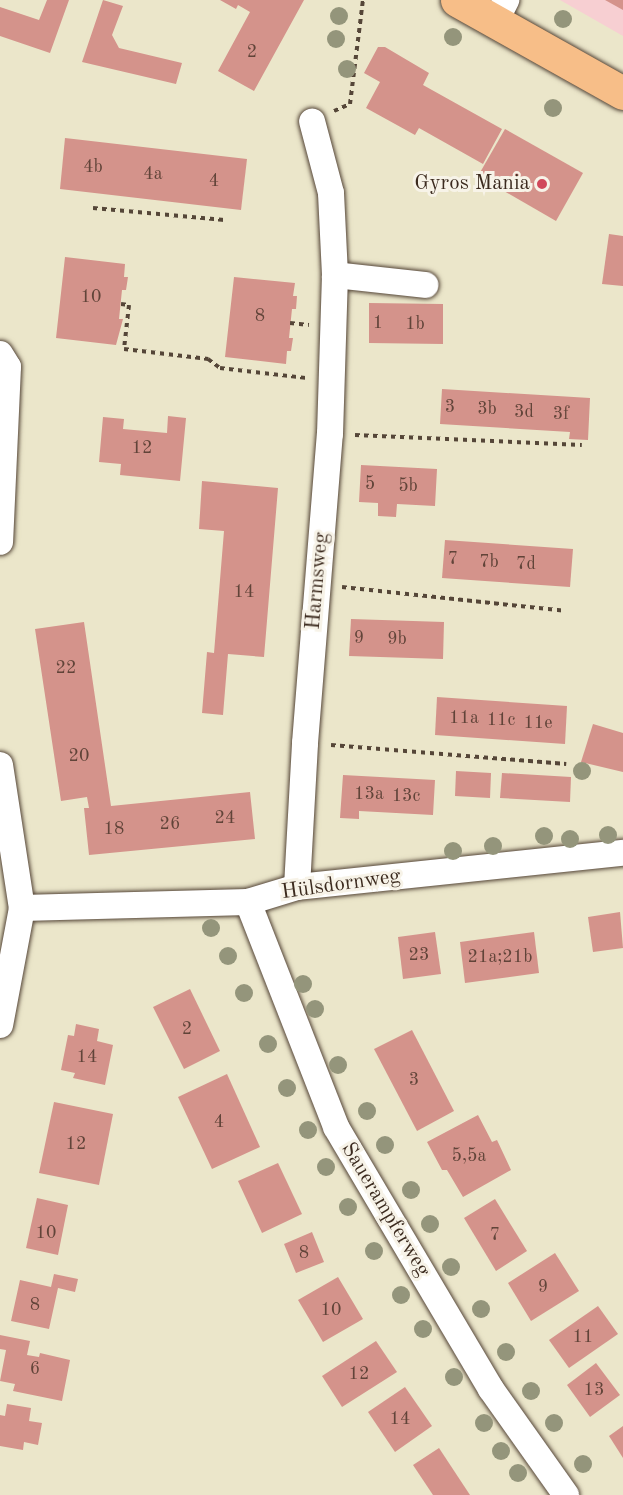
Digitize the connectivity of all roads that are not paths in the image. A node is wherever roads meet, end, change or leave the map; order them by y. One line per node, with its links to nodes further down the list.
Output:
1 (457, 0): 2 (main road)
2 (501, 11): 3 (main road)
3 (623, 93)
4 (312, 121): 5 (street, Harmsweg)
5 (335, 275): 6 (street); 11 (street, Harmsweg)
6 (425, 285)
7 (0, 354): 8 (street)
8 (0, 542)
9 (0, 765): 13 (street)
10 (623, 853): 11 (street, Hülsdornweg)
11 (297, 886): 12 (street, Hülsdornweg)
12 (248, 902): 13 (street, Hülsdornweg); 15 (street, Sauerampferweg)
13 (22, 908): 14 (street)
14 (0, 1025)
15 (566, 1495)

